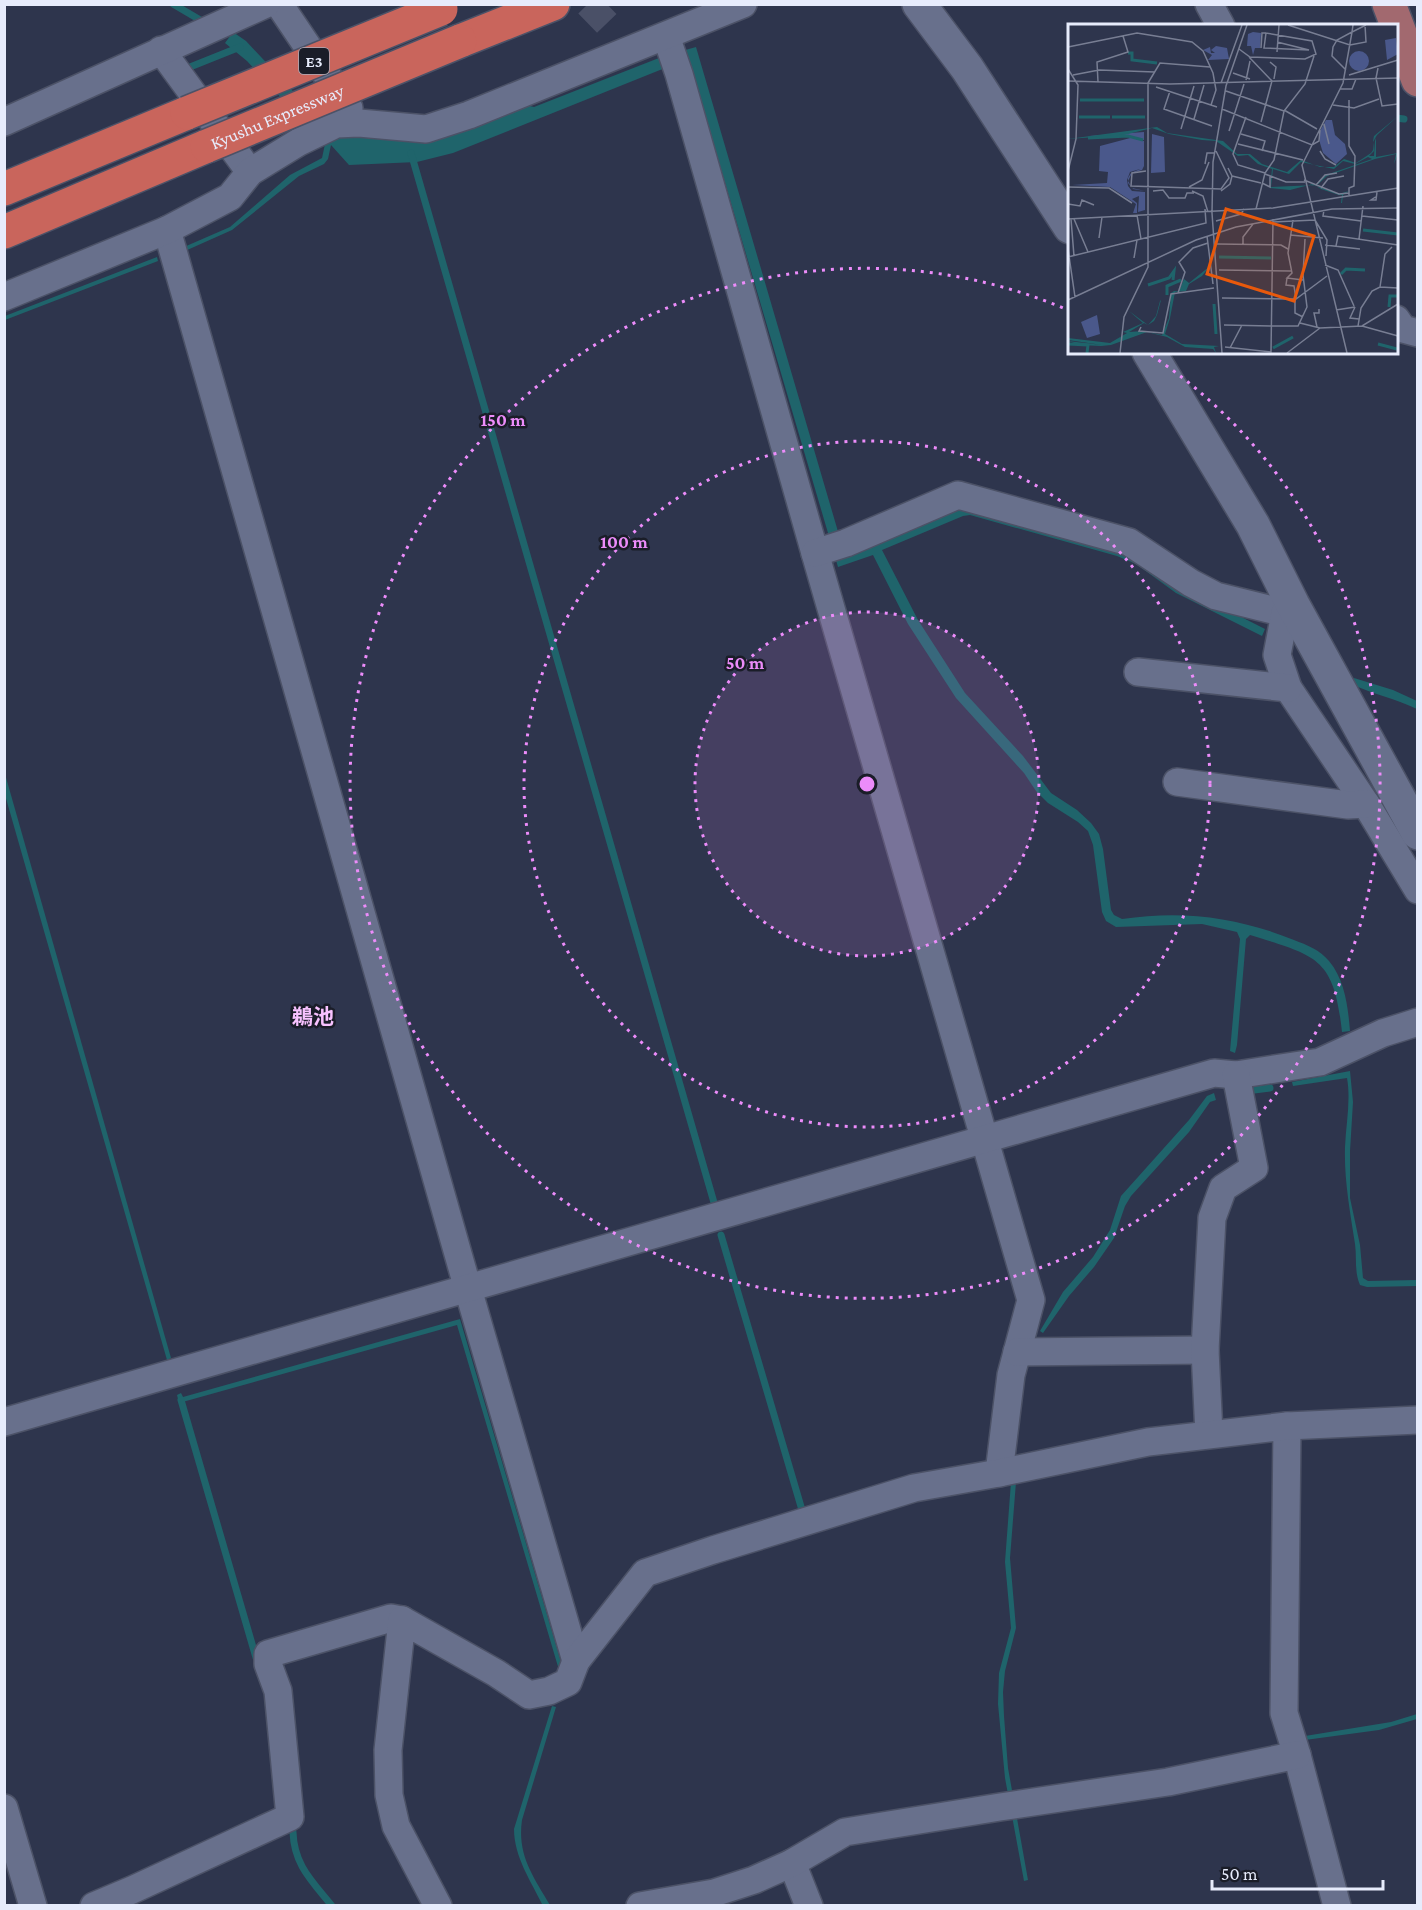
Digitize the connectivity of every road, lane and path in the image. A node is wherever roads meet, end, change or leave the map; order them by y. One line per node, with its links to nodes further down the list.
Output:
1 (266, 4): 13 (street)
2 (279, 4): 16 (street)
3 (553, 4): 21 (highway, Kyushu Expressway / E3, bridge)
4 (743, 4): 12 (street)
5 (920, 4): 19 (street)
6 (1209, 4): 9 (street)
7 (1389, 4): 10 (main road)
8 (447, 7): 18 (highway, Kyushu Expressway / E3, bridge)
9 (1220, 24)
10 (1397, 24)
11 (1398, 28): 14 (main road)
12 (666, 36): 16 (street); 26 (street)
13 (161, 50): 15 (street); 17 (street)
14 (1418, 80)
15 (4, 122)
16 (348, 124): 17 (street)
17 (250, 172): 20 (street)
18 (4, 189)
19 (1068, 224)
20 (167, 230): 22 (street); 37 (street)
21 (4, 231)
22 (7, 289)
23 (1398, 322): 24 (street)
24 (1418, 333)
25 (1150, 354): 27 (street)
26 (828, 549): 27 (street); 36 (street)
27 (1289, 609): 29 (street); 32 (street)
28 (1138, 672): 29 (street)
29 (1288, 688): 31 (street)
30 (1177, 782): 31 (street)
31 (1366, 804): 33 (street)
32 (1418, 833)
33 (1418, 890)
34 (1418, 1022): 35 (street)
35 (1236, 1074): 36 (street); 38 (street)
36 (985, 1140): 37 (street); 39 (street)
37 (468, 1289): 41 (street); 46 (street)
38 (1205, 1350): 39 (street); 43 (street)
39 (1017, 1352): 44 (street)
40 (1418, 1420): 42 (street)
41 (4, 1422)
42 (1287, 1426): 43 (street); 47 (street)
43 (1209, 1434): 44 (street)
44 (999, 1473): 46 (street)
45 (402, 1620): 46 (street); 51 (street); 52 (street)
46 (576, 1661)
47 (1297, 1755): 49 (street); 55 (street)
48 (4, 1808): 50 (street)
49 (792, 1863): 53 (street); 54 (street)
50 (33, 1905)
51 (94, 1905)
52 (438, 1905)
53 (640, 1905)
54 (810, 1905)
55 (1337, 1905)

